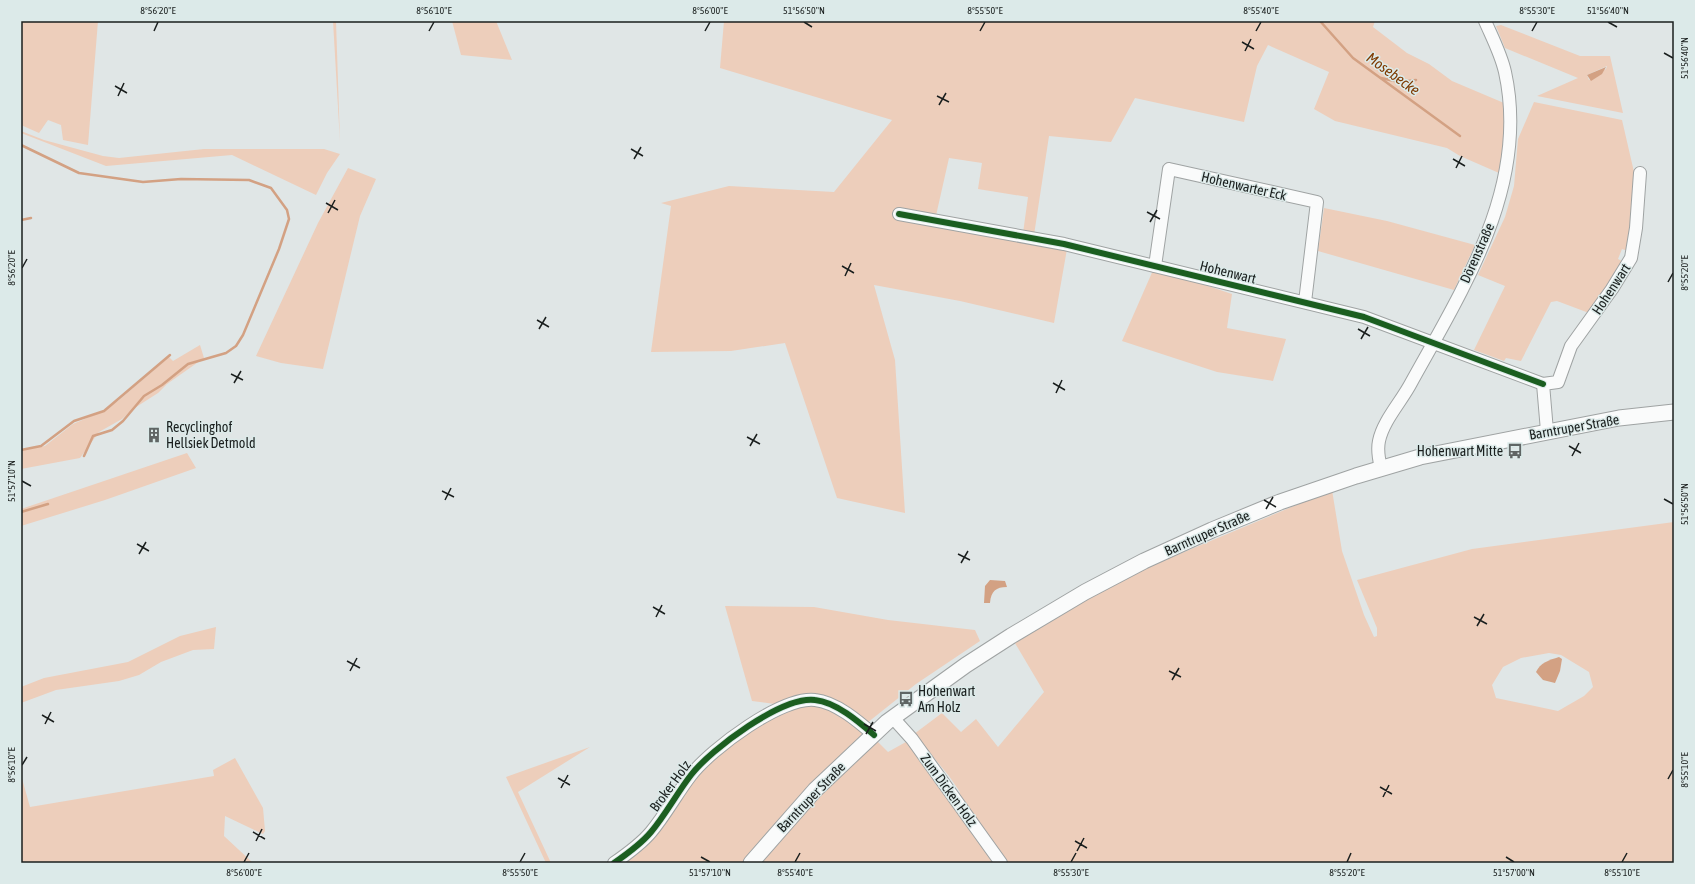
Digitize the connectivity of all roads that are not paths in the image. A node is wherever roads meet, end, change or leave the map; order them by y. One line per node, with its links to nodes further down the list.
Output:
1 (1485, 21): 6 (street, Dörenstraße)
2 (1640, 173): 7 (street, Hohenwart)
3 (899, 214): 4 (street, Hohenwart)
4 (1155, 266): 5 (street, Hohenwart); 5 (street, Hohenwarter Eck)
5 (1305, 302): 6 (street, Hohenwart)
6 (1433, 343): 7 (street, Hohenwart); 10 (street, Dörenstraße)
7 (1543, 384): 9 (street)
8 (1674, 412): 9 (main road, Barntruper Straße)
9 (1547, 431): 10 (main road, Barntruper Straße)
10 (1381, 468): 11 (main road, Barntruper Straße)
11 (894, 719): 12 (main road, Barntruper Straße); 15 (street, Zum Dicken Holz)
12 (874, 735): 13 (street, Broker Holz); 14 (main road, Barntruper Straße)
13 (614, 863)
14 (751, 863)
15 (1001, 863)

